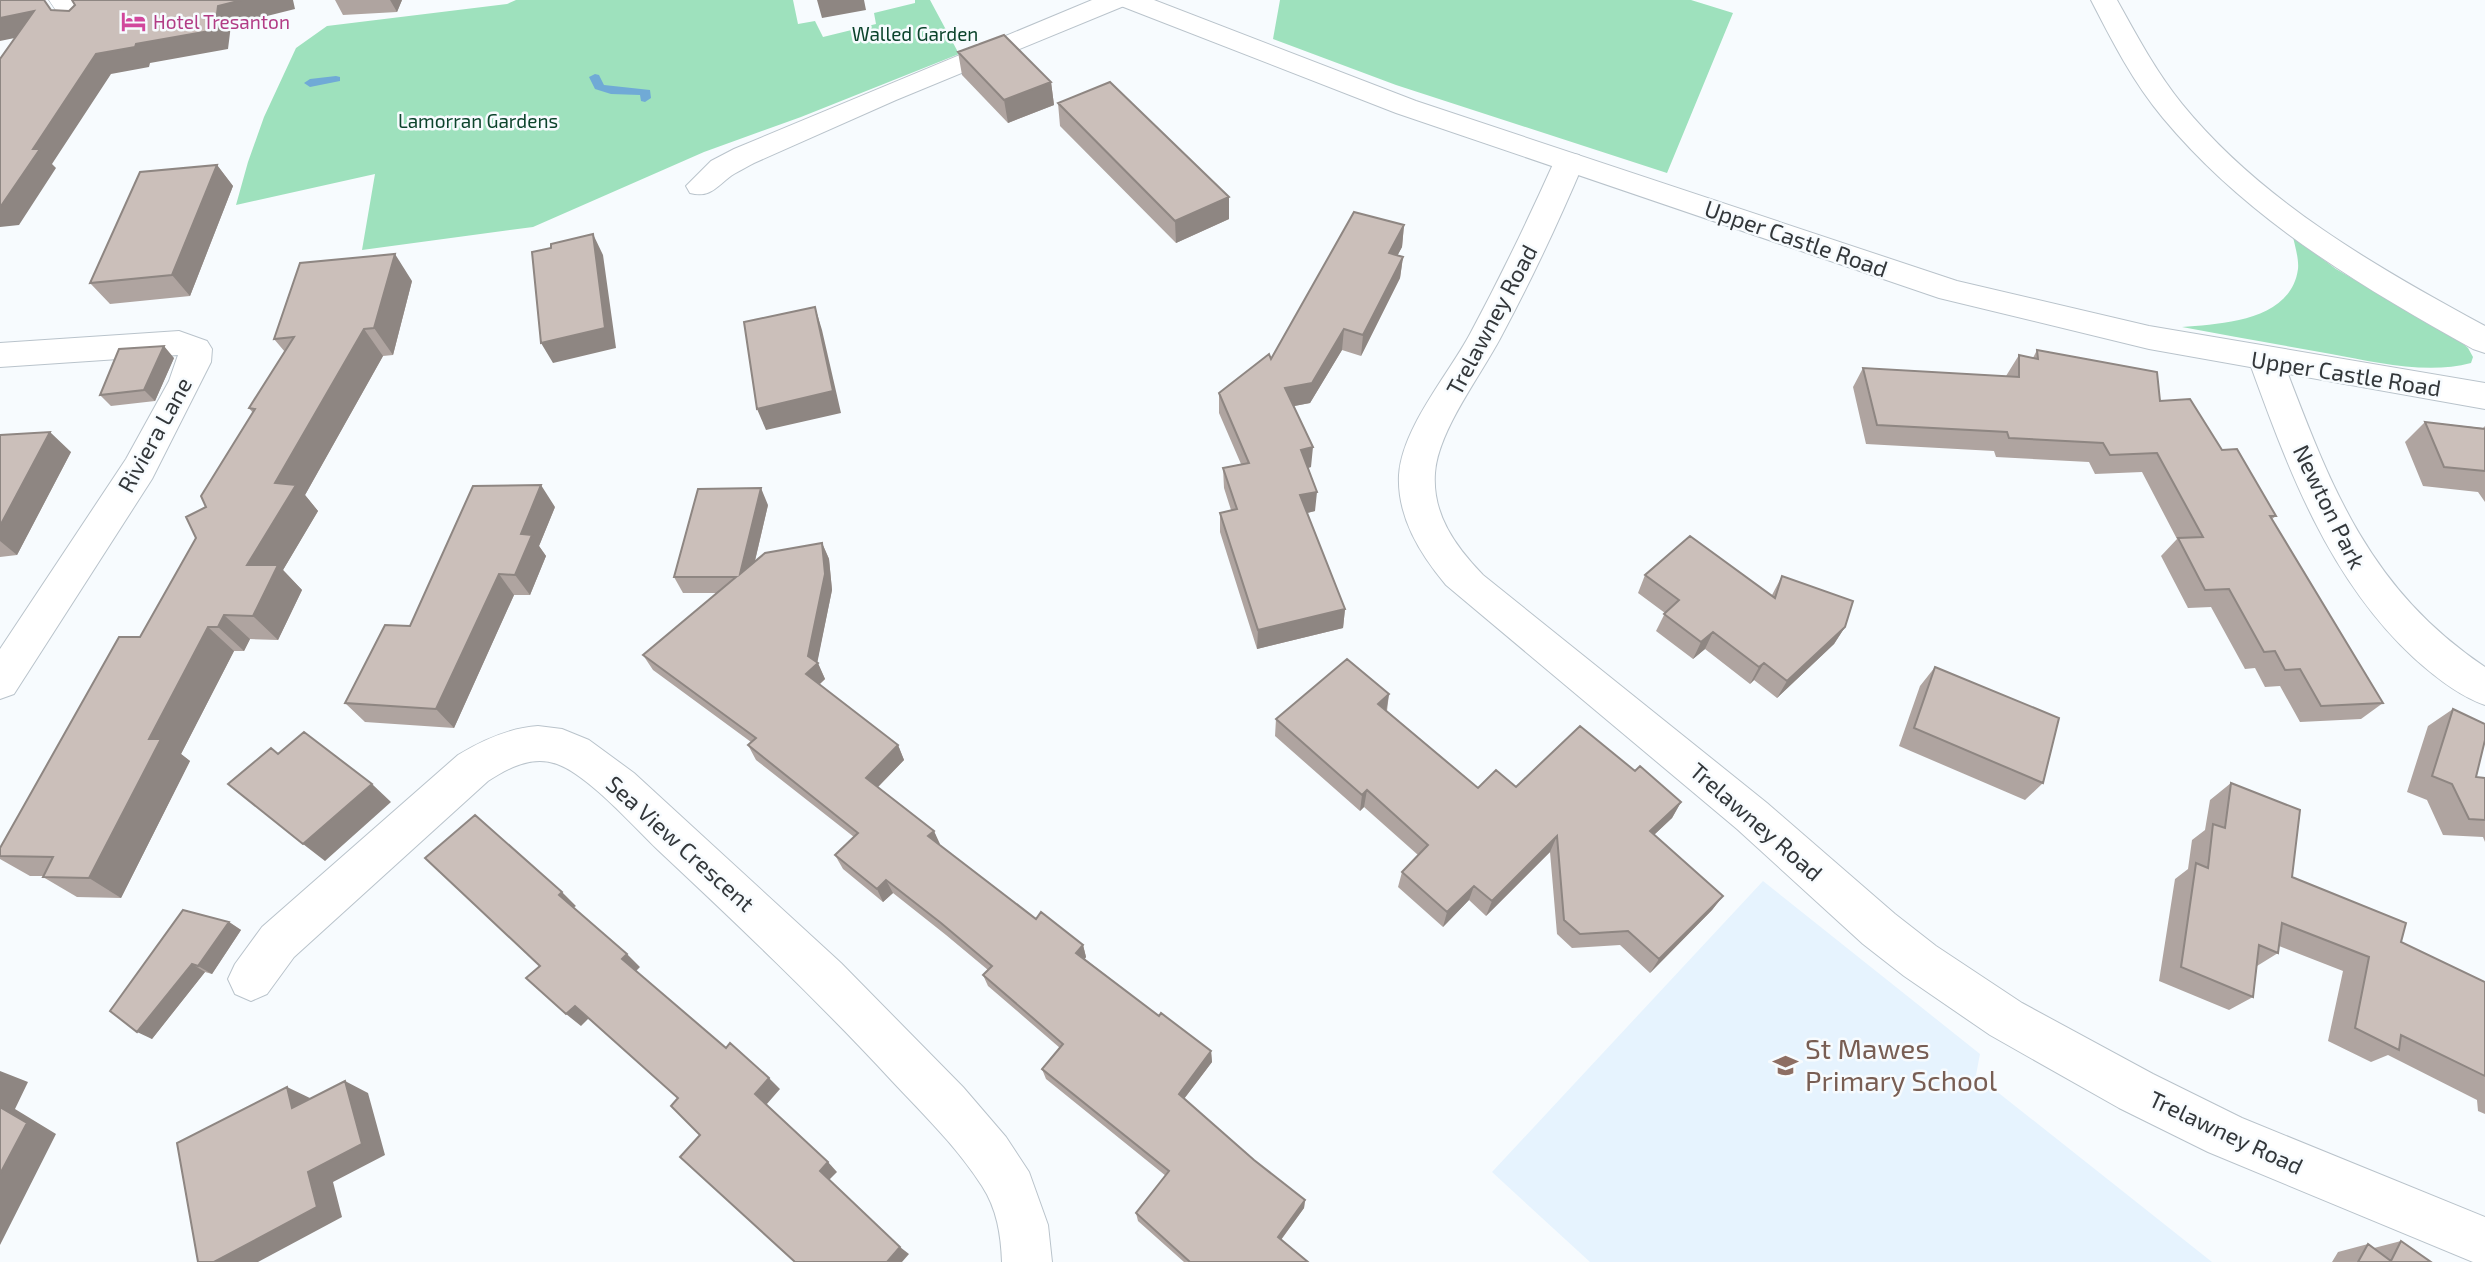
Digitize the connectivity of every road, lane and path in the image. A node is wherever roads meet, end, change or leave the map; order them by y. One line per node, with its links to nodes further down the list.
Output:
1 (60, 0): 5 (lane)
2 (1115, 0): 7 (street)
3 (1130, 0): 6 (street, Upper Castle Road)
4 (2104, 0): 8 (street)
5 (76, 23)
6 (1569, 162): 10 (street, Upper Castle Road); 15 (street, Trelawney Road)
7 (701, 186)
8 (2485, 341)
9 (0, 355): 12 (street, Riviera Lane)
10 (2266, 361): 11 (street, Upper Castle Road); 13 (street, Newton Park)
11 (2485, 397)
12 (0, 682)
13 (2485, 688)
14 (251, 979): 16 (street, Sea View Crescent)
15 (2485, 1242)
16 (1027, 1262)

